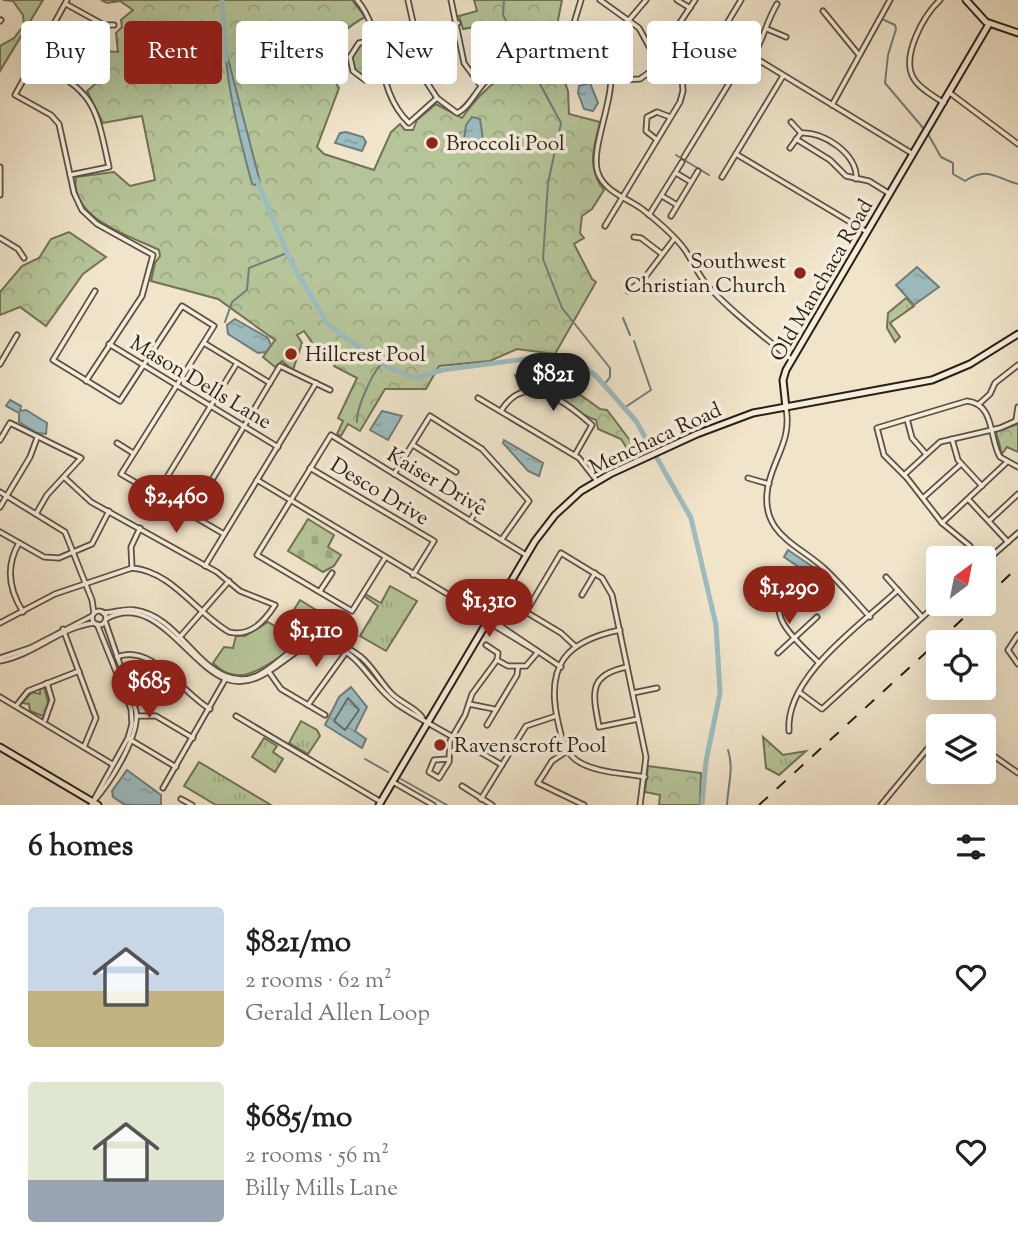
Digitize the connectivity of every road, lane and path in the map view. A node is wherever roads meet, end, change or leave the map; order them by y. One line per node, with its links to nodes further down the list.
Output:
1 (357, 0): 19 (street)
2 (408, 0): 20 (street)
3 (451, 0): 24 (street)
4 (582, 0): 21 (street)
5 (600, 0): 17 (street)
6 (646, 0): 17 (street)
7 (677, 0): 15 (street)
8 (695, 0): 15 (street)
9 (741, 0): 23 (street)
10 (890, 0): 33 (street)
11 (940, 0): 48 (street)
12 (966, 0): 25 (main road)
13 (66, 2): 18 (street); 26 (street)
14 (776, 4): 27 (street)
15 (690, 8): 22 (street)
16 (823, 11): 33 (street)
17 (629, 20): 31 (street)
18 (56, 21)
19 (370, 21)
20 (413, 21)
21 (575, 21)
22 (680, 21)
23 (728, 21)
24 (458, 23): 45 (street)
25 (989, 24): 28 (main road); 46 (main road, Old Manchaca Road)
26 (114, 25)
27 (767, 29): 29 (street); 30 (street)
28 (1018, 33)
29 (786, 37)
30 (761, 40)
31 (647, 42)
32 (362, 43): 36 (street)
33 (859, 55): 49 (street)
34 (761, 63): 35 (street)
35 (783, 76): 49 (street); 57 (street)
36 (362, 79)
37 (21, 84): 64 (street)
38 (75, 84): 64 (street)
39 (385, 84): 47 (street)
40 (429, 84): 47 (street)
41 (484, 84): 45 (street)
42 (612, 84): 71 (street)
43 (682, 84): 50 (street)
44 (729, 84): 60 (street)
45 (481, 86): 47 (street)
46 (950, 93): 48 (main road, Old Manchaca Road); 55 (street)
47 (437, 98)
48 (944, 103): 58 (main road, Old Manchaca Road)
49 (832, 106): 58 (street)
50 (670, 117): 53 (street); 53 (street)
51 (791, 122): 52 (street)
52 (801, 133): 54 (street); 66 (street)
53 (657, 139): 71 (street)
54 (796, 139): 56 (street); 66 (street)
55 (1018, 144)
56 (790, 148)
57 (736, 154): 65 (street); 76 (street)
58 (913, 154): 68 (main road, Old Manchaca Road)
59 (693, 156): 60 (street)
60 (685, 157): 63 (street)
61 (0, 167): 69 (street)
62 (698, 171): 67 (street)
63 (676, 173): 67 (street); 70 (street)
64 (70, 175): 86 (street)
65 (722, 177)
66 (856, 179): 68 (street)
67 (691, 182): 72 (street)
68 (890, 194): 76 (main road, Old Manchaca Road)
69 (0, 195)
70 (662, 196): 72 (street); 73 (street)
71 (622, 197): 73 (street); 75 (street)
72 (677, 205): 74 (street)
73 (648, 214): 79 (street)
74 (671, 216)
75 (605, 226)
76 (867, 232): 88 (main road, Old Manchaca Road)
77 (634, 237): 80 (street)
78 (0, 238): 81 (street)
79 (674, 239): 80 (street); 88 (street)
80 (662, 254): 83 (street)
81 (24, 258)
82 (95, 290): 93 (street)
83 (628, 291)
84 (17, 335): 90 (street)
85 (1017, 336): 102 (main road, Menchaca Road)
86 (109, 344): 91 (street, Mason Dells Lane); 93 (street)
87 (204, 344): 89 (street); 91 (street); 96 (street)
88 (792, 360): 102 (main road, Old Manchaca Road)
89 (237, 363): 94 (street); 100 (street)
90 (0, 364)
91 (142, 364): 93 (street); 96 (street, Mason Dells Lane)
92 (1018, 365): 99 (street)
93 (86, 381)
94 (270, 383): 95 (street); 106 (street)
95 (316, 383): 97 (street); 113 (street)
96 (175, 384): 100 (street, Mason Dells Lane); 114 (street)
97 (330, 390)
98 (478, 398): 103 (street)
99 (979, 404): 104 (street); 107 (street)
100 (211, 406): 106 (street, Mason Dells Lane); 132 (street)
101 (1018, 407): 105 (street)
102 (786, 408): 127 (main road, Menchaca Road); 128 (street, Old Manchaca Road)
103 (501, 411): 116 (street); 116 (street)
104 (907, 419): 115 (street); 123 (street)
105 (1017, 420): 107 (street)
106 (244, 426): 113 (street, Mason Dells Lane); 141 (street)
107 (991, 430): 109 (street); 117 (street)
108 (37, 438): 110 (street); 124 (street); 133 (street)
109 (952, 439): 115 (street); 118 (street)
110 (0, 440)
111 (117, 443): 114 (street)
112 (412, 445): 121 (street); 122 (street); 149 (street)
113 (278, 447): 126 (street)
114 (133, 453): 132 (street)
115 (926, 454): 123 (street)
116 (574, 455): 127 (street)
117 (1006, 463): 119 (street); 129 (street)
118 (961, 464): 129 (street); 134 (street)
119 (1018, 467)
120 (310, 468): 122 (street, Kaiser Drive); 136 (street); 161 (street, Desco Drive)
121 (456, 472)
122 (394, 474): 142 (street, Kaiser Drive)
123 (904, 475): 134 (street)
124 (65, 478): 139 (street); 140 (street)
125 (748, 478): 128 (street)
126 (257, 480): 136 (street); 148 (street)
127 (597, 481): 155 (main road, Menchaca Road)
128 (769, 484): 176 (street, Old Manchaca Road)
129 (982, 486): 135 (street)
130 (0, 492): 133 (street)
131 (1018, 494): 143 (street)
132 (156, 495): 141 (street)
133 (7, 496): 138 (street); 140 (street)
134 (923, 498): 144 (street)
135 (968, 499): 143 (street); 144 (street)
136 (290, 501): 156 (street); 167 (street)
137 (482, 502): 142 (street)
138 (0, 507)
139 (109, 511): 145 (street); 154 (street)
140 (36, 514): 154 (street)
141 (190, 516): 148 (street)
142 (470, 521): 149 (street, Kaiser Drive)
143 (989, 521): 150 (street)
144 (942, 523): 152 (street)
145 (140, 528): 157 (street); 158 (street)
146 (0, 532): 151 (street)
147 (1018, 533): 150 (street)
148 (224, 534): 157 (street)
149 (502, 540): 155 (street, Kaiser Drive)
150 (1008, 542): 153 (street)
151 (19, 543): 154 (street); 172 (street)
152 (969, 546)
153 (996, 552)
154 (75, 553): 164 (street)
155 (527, 555): 179 (main road, Menchaca Road)
156 (385, 558): 161 (street); 167 (street)
157 (205, 566): 163 (street)
158 (132, 568): 164 (street); 170 (street)
159 (331, 573): 167 (street)
160 (595, 573): 168 (street); 182 (street); 188 (street)
161 (413, 576): 179 (street)
162 (886, 577): 166 (street)
163 (229, 582): 170 (street); 170 (street)
164 (86, 584): 169 (street); 172 (street)
165 (787, 589): 185 (street)
166 (898, 590): 176 (street); 177 (street)
167 (320, 591)
168 (582, 595)
169 (92, 600): 171 (street); 174 (street)
170 (203, 611): 186 (street)
171 (102, 612): 174 (street); 178 (street); 186 (street)
172 (23, 613): 180 (street)
173 (926, 614): 177 (street)
174 (93, 615): 181 (street); 183 (street)
175 (817, 617): 185 (street)
176 (870, 617): 195 (street)
177 (922, 617): 205 (street)
178 (105, 620): 181 (street); 186 (street); 192 (street)
179 (488, 621): 190 (street); 219 (main road, Menchaca Road)
180 (0, 623)
181 (96, 624): 183 (street); 192 (street)
182 (620, 630): 188 (street); 199 (street)
183 (64, 631): 193 (street); 201 (street)
184 (1018, 635): 196 (street)
185 (795, 637): 191 (street); 195 (street)
186 (179, 638): 202 (street)
187 (486, 645): 194 (street)
188 (575, 646): 198 (street)
189 (347, 651): 200 (street); 209 (street); 219 (street)
190 (538, 652): 197 (street); 198 (street)
191 (778, 653)
192 (114, 658): 211 (street); 214 (street); 224 (street)
193 (0, 659)
194 (497, 660): 197 (street); 208 (street)
195 (819, 663): 205 (street)
196 (1018, 664)
197 (518, 667): 212 (street)
198 (561, 667): 216 (street)
199 (628, 667): 206 (street); 217 (street)
200 (268, 670): 202 (street); 209 (street)
201 (79, 671): 203 (street); 226 (street)
202 (226, 677): 211 (street)
203 (47, 683): 210 (street); 218 (street)
204 (657, 688): 206 (street)
205 (799, 692): 221 (street)
206 (633, 693): 217 (street)
207 (0, 697): 210 (street)
208 (469, 704): 212 (street); 222 (street)
209 (308, 705): 213 (street)
210 (16, 706): 218 (street)
211 (210, 709): 223 (street)
212 (495, 709): 220 (street)
213 (325, 715)
214 (136, 716): 223 (street); 224 (street)
215 (236, 716): 241 (street)
216 (556, 716): 227 (street); 231 (street)
217 (639, 719): 235 (street)
218 (45, 721): 226 (street)
219 (429, 721): 222 (street); 236 (main road, Menchaca Road)
220 (487, 725)
221 (789, 731)
222 (453, 735): 230 (street); 231 (street)
223 (193, 738): 233 (street)
224 (130, 739): 232 (street); 233 (street)
225 (0, 747): 242 (main road)
226 (84, 747): 232 (street)
227 (567, 751): 235 (street); 246 (street)
228 (926, 751): 248 (street)
229 (996, 757): 234 (street)
230 (448, 758): 230 (street)
231 (502, 765): 240 (street)
232 (114, 766): 242 (street)
233 (176, 767): 238 (street)
234 (1018, 773)
235 (645, 777): 247 (street)
236 (393, 782): 241 (main road, Menchaca Road); 243 (street)
237 (462, 786): 240 (street)
238 (163, 788)
239 (181, 799): 244 (street)
240 (481, 799): 245 (street)
241 (380, 803)
242 (94, 804)
243 (430, 804)
244 (191, 805)
245 (492, 805)
246 (584, 805)
247 (640, 805)
248 (881, 805)

